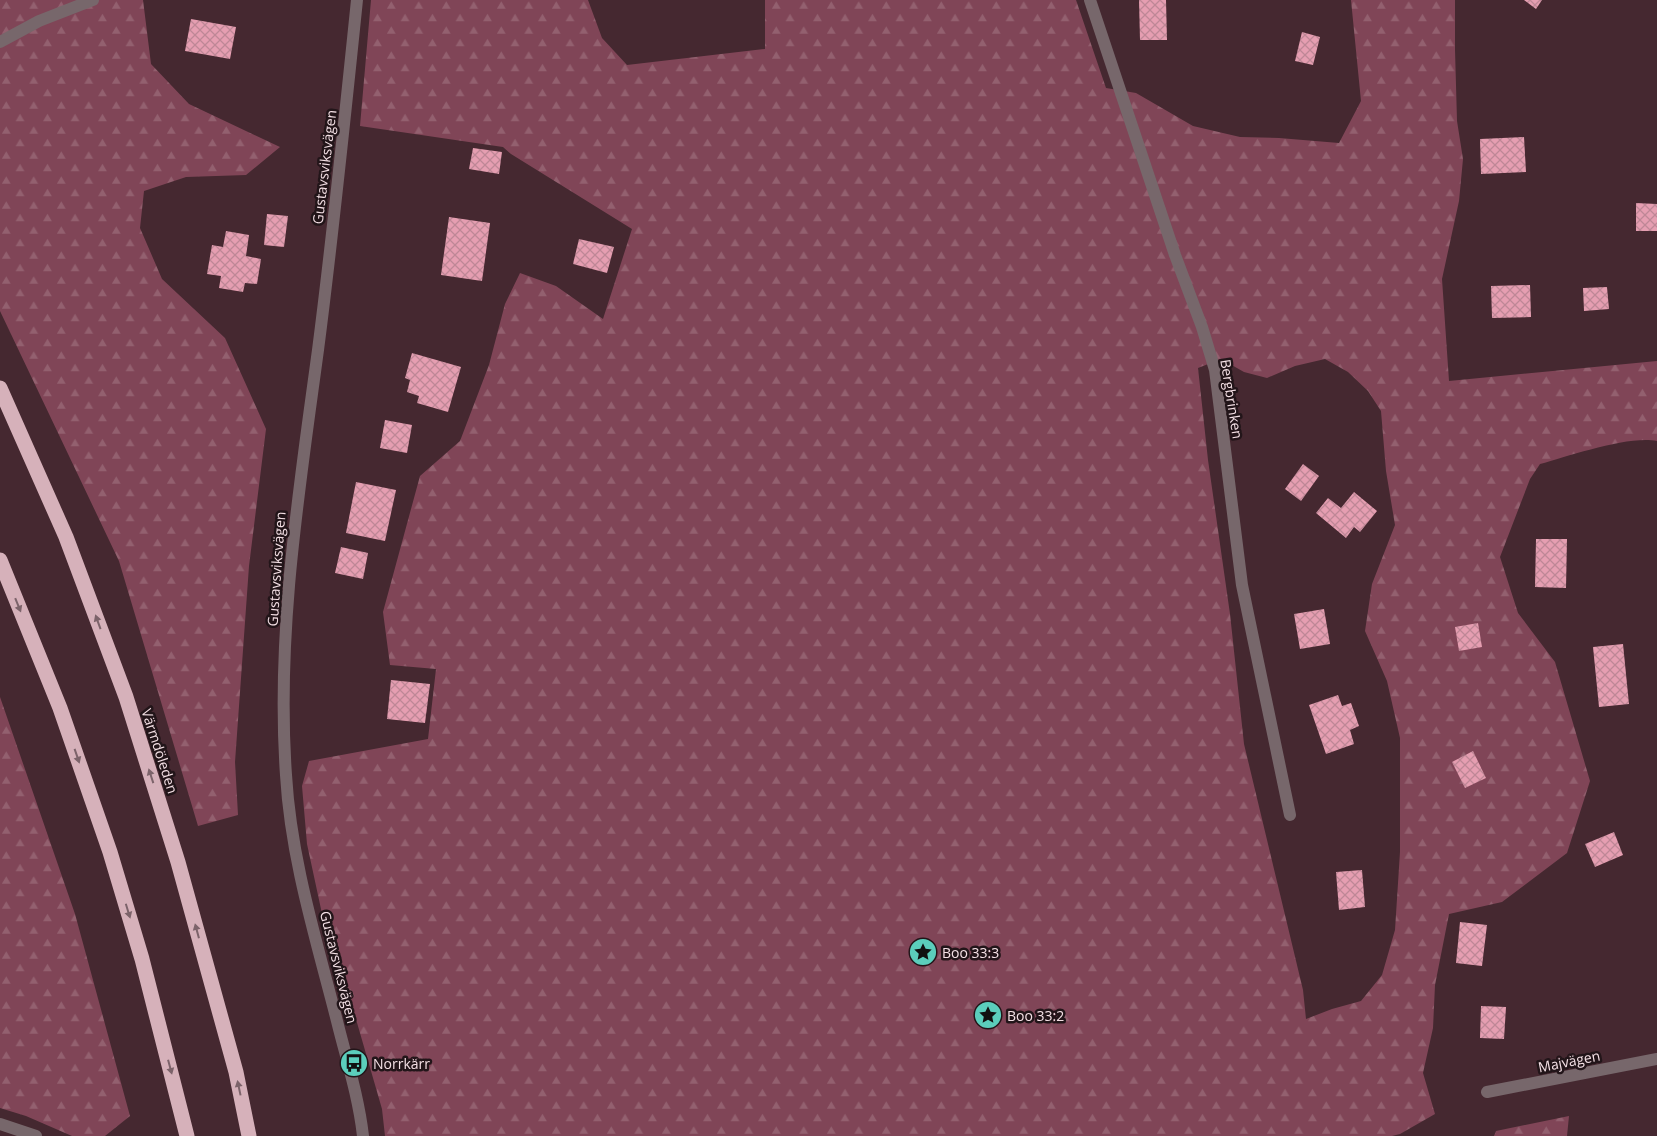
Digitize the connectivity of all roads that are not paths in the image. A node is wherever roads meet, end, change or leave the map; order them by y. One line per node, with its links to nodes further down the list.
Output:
1 (93, 0): 4 (street)
2 (357, 0): 14 (street, Gustavsviksvägen)
3 (1090, 0): 7 (street, Bergbrinken)
4 (0, 42)
5 (0, 388): 13 (highway, Värmdöleden, one-way to 5)
6 (0, 560): 12 (highway, one-way to 12)
7 (1290, 816)
8 (1657, 1059): 9 (street, Majvägen)
9 (1487, 1092)
10 (0, 1124): 11 (street)
11 (36, 1136)
12 (187, 1136)
13 (250, 1136)
14 (363, 1136)

